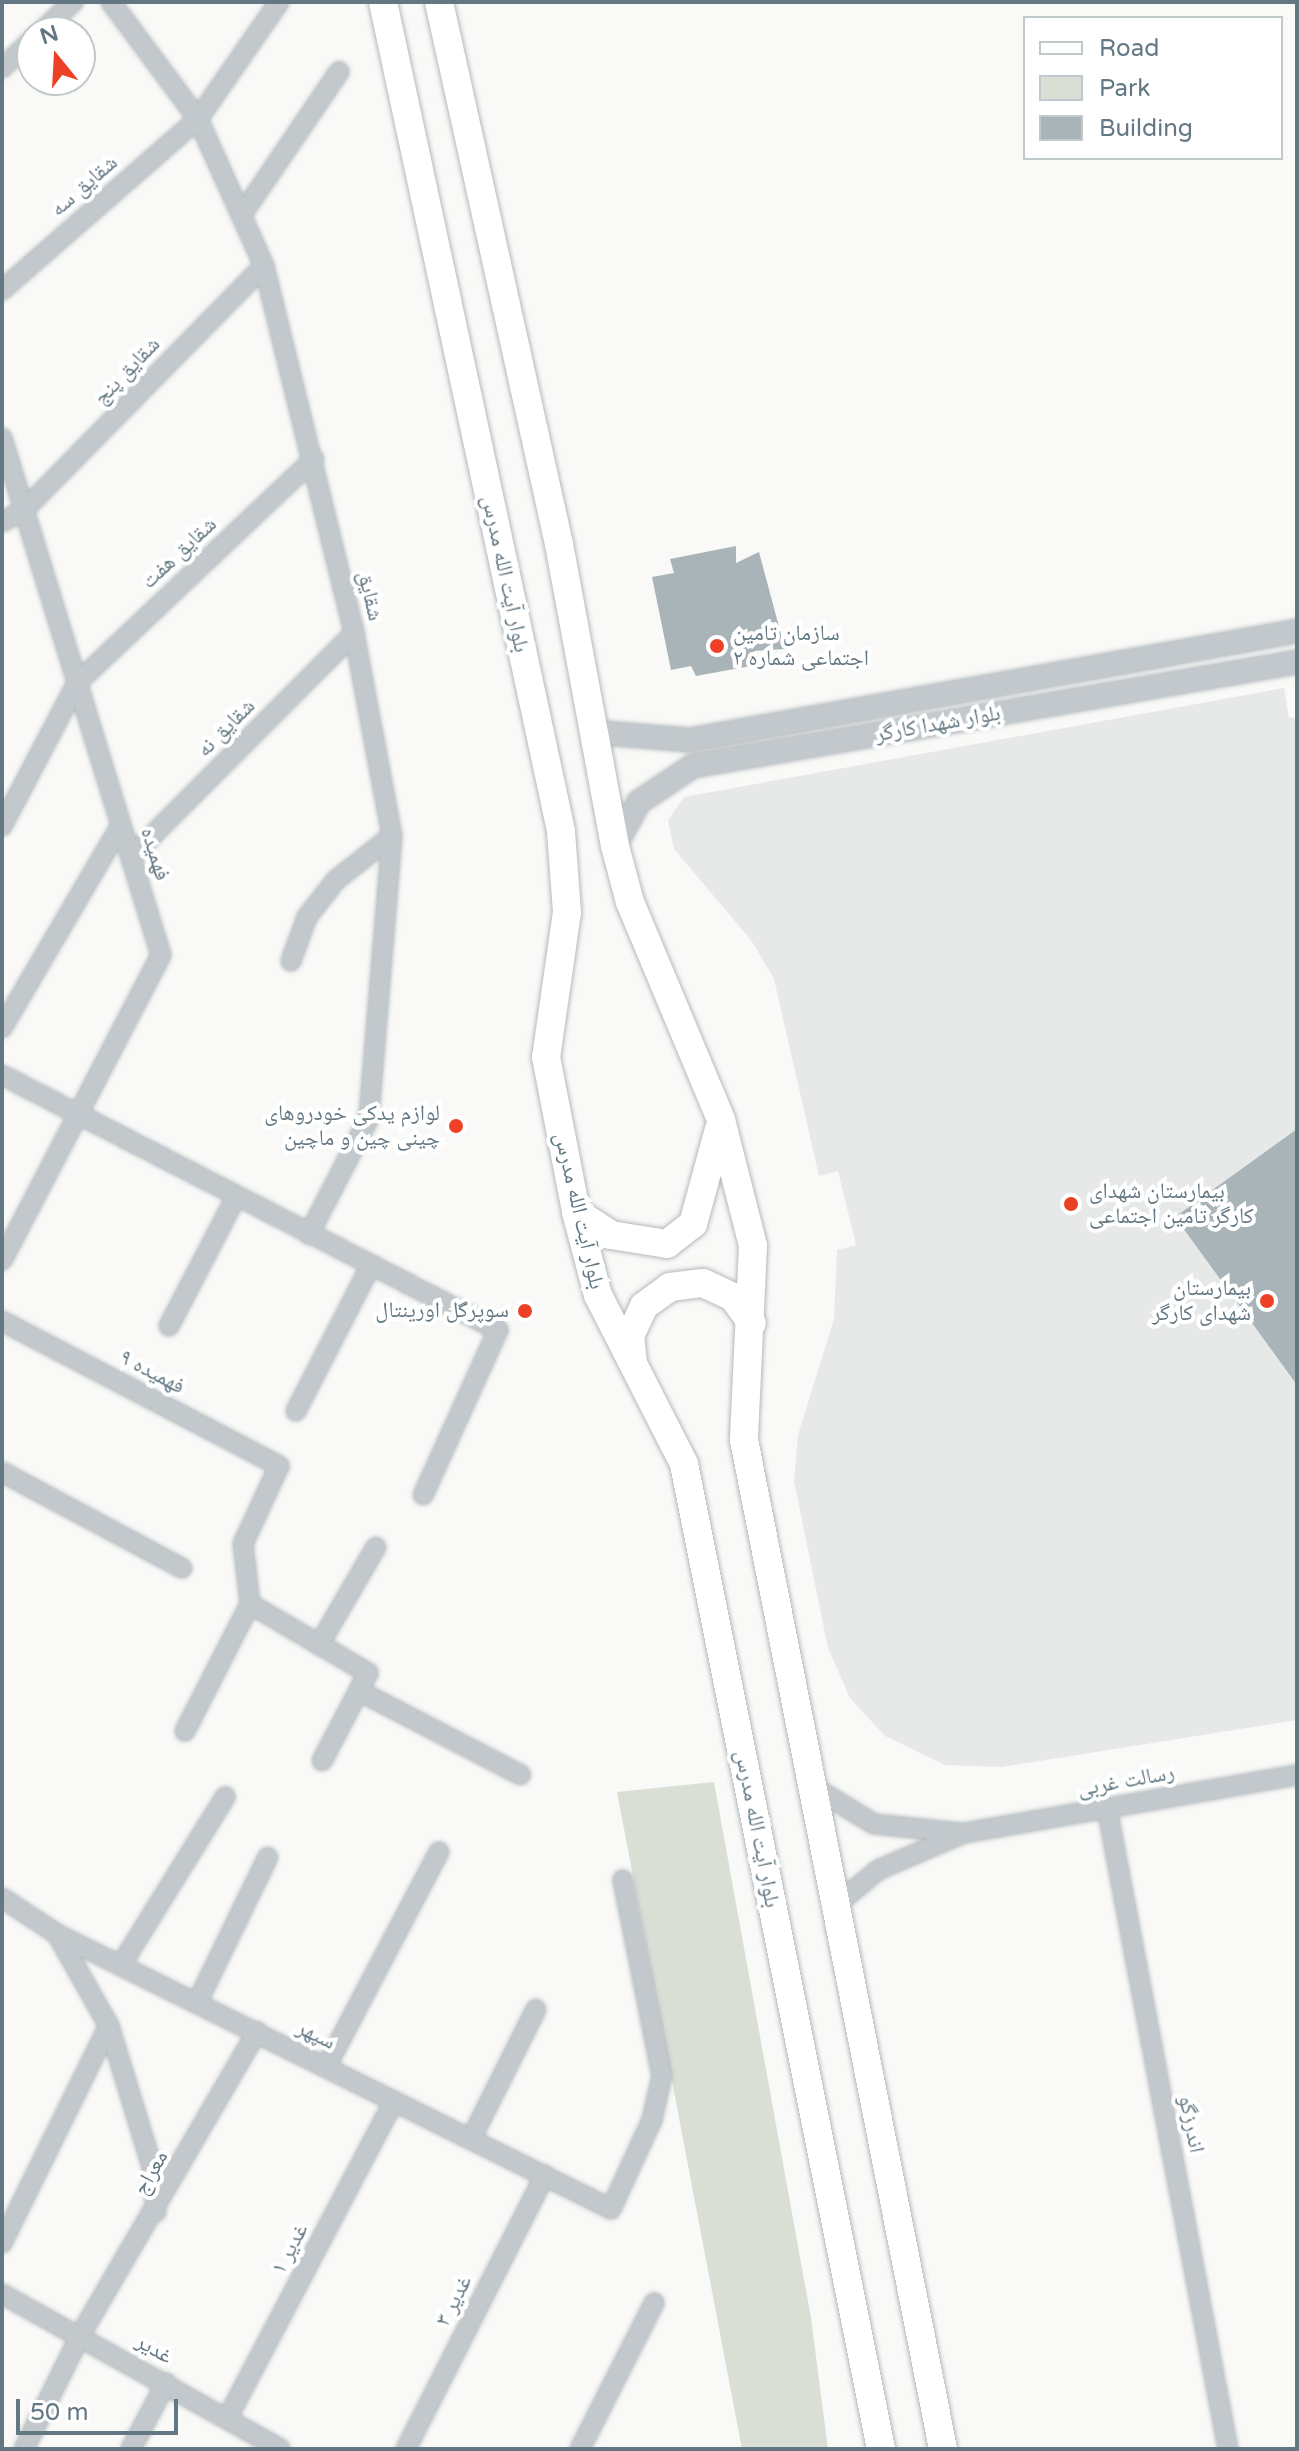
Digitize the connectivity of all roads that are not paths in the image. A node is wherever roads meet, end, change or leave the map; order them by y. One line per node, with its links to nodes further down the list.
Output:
1 (73, 2): 6 (street)
2 (111, 2): 8 (street, شقایق)
3 (279, 2): 8 (street, شقایق سه)
4 (383, 2): 32 (main road, بلوار آیت الله مدرس)
5 (439, 2): 20 (main road)
6 (58, 16)
7 (339, 72): 9 (street)
8 (198, 119): 9 (street, شقایق); 11 (street, شقایق سه)
9 (243, 213): 10 (street, شقایق)
10 (264, 266): 13 (street, شقایق); 14 (street, شقایق پنج)
11 (2, 290)
12 (2, 438): 14 (street, فهمیده)
13 (314, 459): 17 (street, شقایق); 19 (street, شقایق هفت)
14 (24, 510): 15 (street, شقایق پنج); 19 (street, فهمیده)
15 (2, 522)
16 (1297, 631): 20 (street, بلوار شهدا کارگر)
17 (354, 633): 23 (street, شقایق); 25 (street, شقایق نه)
18 (1297, 662): 24 (street, بلوار شهدا کارگر)
19 (77, 683): 21 (street, فهمیده); 22 (street, شقایق هفت)
20 (593, 732): 24 (main road)
21 (121, 825): 25 (street, فهمیده); 27 (street)
22 (2, 826)
23 (392, 836): 26 (street); 33 (street, شقایق)
24 (615, 846): 30 (main road)
25 (131, 857): 29 (street, فهمیده)
26 (291, 961)
27 (2, 1028)
28 (2, 1075): 29 (street)
29 (77, 1116): 31 (street); 34 (street, فهمیده)
30 (721, 1120): 32 (main road); 37 (main road)
31 (236, 1197): 33 (street); 38 (street)
32 (576, 1212): 39 (main road, بلوار آیت الله مدرس)
33 (309, 1234): 35 (street)
34 (2, 1260)
35 (371, 1265): 40 (street); 42 (street)
36 (2, 1321): 45 (street, فهمیده ۹)
37 (752, 1323): 39 (main road); 52 (main road)
38 (169, 1326)
39 (633, 1368): 83 (main road, بلوار آیت الله مدرس)
40 (296, 1411)
41 (2, 1472): 44 (street)
42 (423, 1495)
43 (376, 1547): 46 (street)
44 (182, 1568)
45 (250, 1604): 46 (street); 48 (street)
46 (319, 1645): 47 (street)
47 (359, 1691): 49 (street); 50 (street)
48 (185, 1731)
49 (322, 1761)
50 (521, 1775)
51 (1297, 1775): 54 (street, رسالت غربی)
52 (815, 1788): 55 (street, رسالت غربی); 60 (main road)
53 (225, 1797): 62 (street)
54 (1107, 1808): 55 (street, رسالت غربی); 85 (street, اندرزگو)
55 (964, 1833): 60 (street, رسالت غربی)
56 (439, 1852): 67 (street)
57 (268, 1857): 63 (street)
58 (623, 1880): 70 (street, سپهر)
59 (2, 1898): 61 (street, سپهر)
60 (836, 1905): 84 (main road)
61 (57, 1934): 62 (street, سپهر); 65 (street)
62 (121, 1965): 63 (street, سپهر)
63 (197, 2003): 66 (street, سپهر)
64 (536, 2009): 69 (street)
65 (109, 2026): 71 (street); 72 (street)
66 (257, 2032): 67 (street, سپهر); 71 (street, معراج)
67 (326, 2067): 68 (street, سپهر)
68 (394, 2101): 69 (street, سپهر); 77 (street, غدیر ۱)
69 (471, 2139): 70 (street, سپهر)
70 (545, 2175): 81 (street, غدیر ۳)
71 (156, 2212): 75 (street, معراج)
72 (2, 2243)
73 (2, 2294): 75 (street, غدیر)
74 (654, 2303): 82 (street)
75 (81, 2334): 76 (street, غدیر); 78 (street, معراج)
76 (166, 2383): 77 (street, غدیر); 79 (street)
77 (227, 2419): 80 (street, غدیر)
78 (24, 2449)
79 (131, 2449)
80 (280, 2449)
81 (406, 2449)
82 (580, 2449)
83 (881, 2449)
84 (943, 2449)
85 (1228, 2449)

